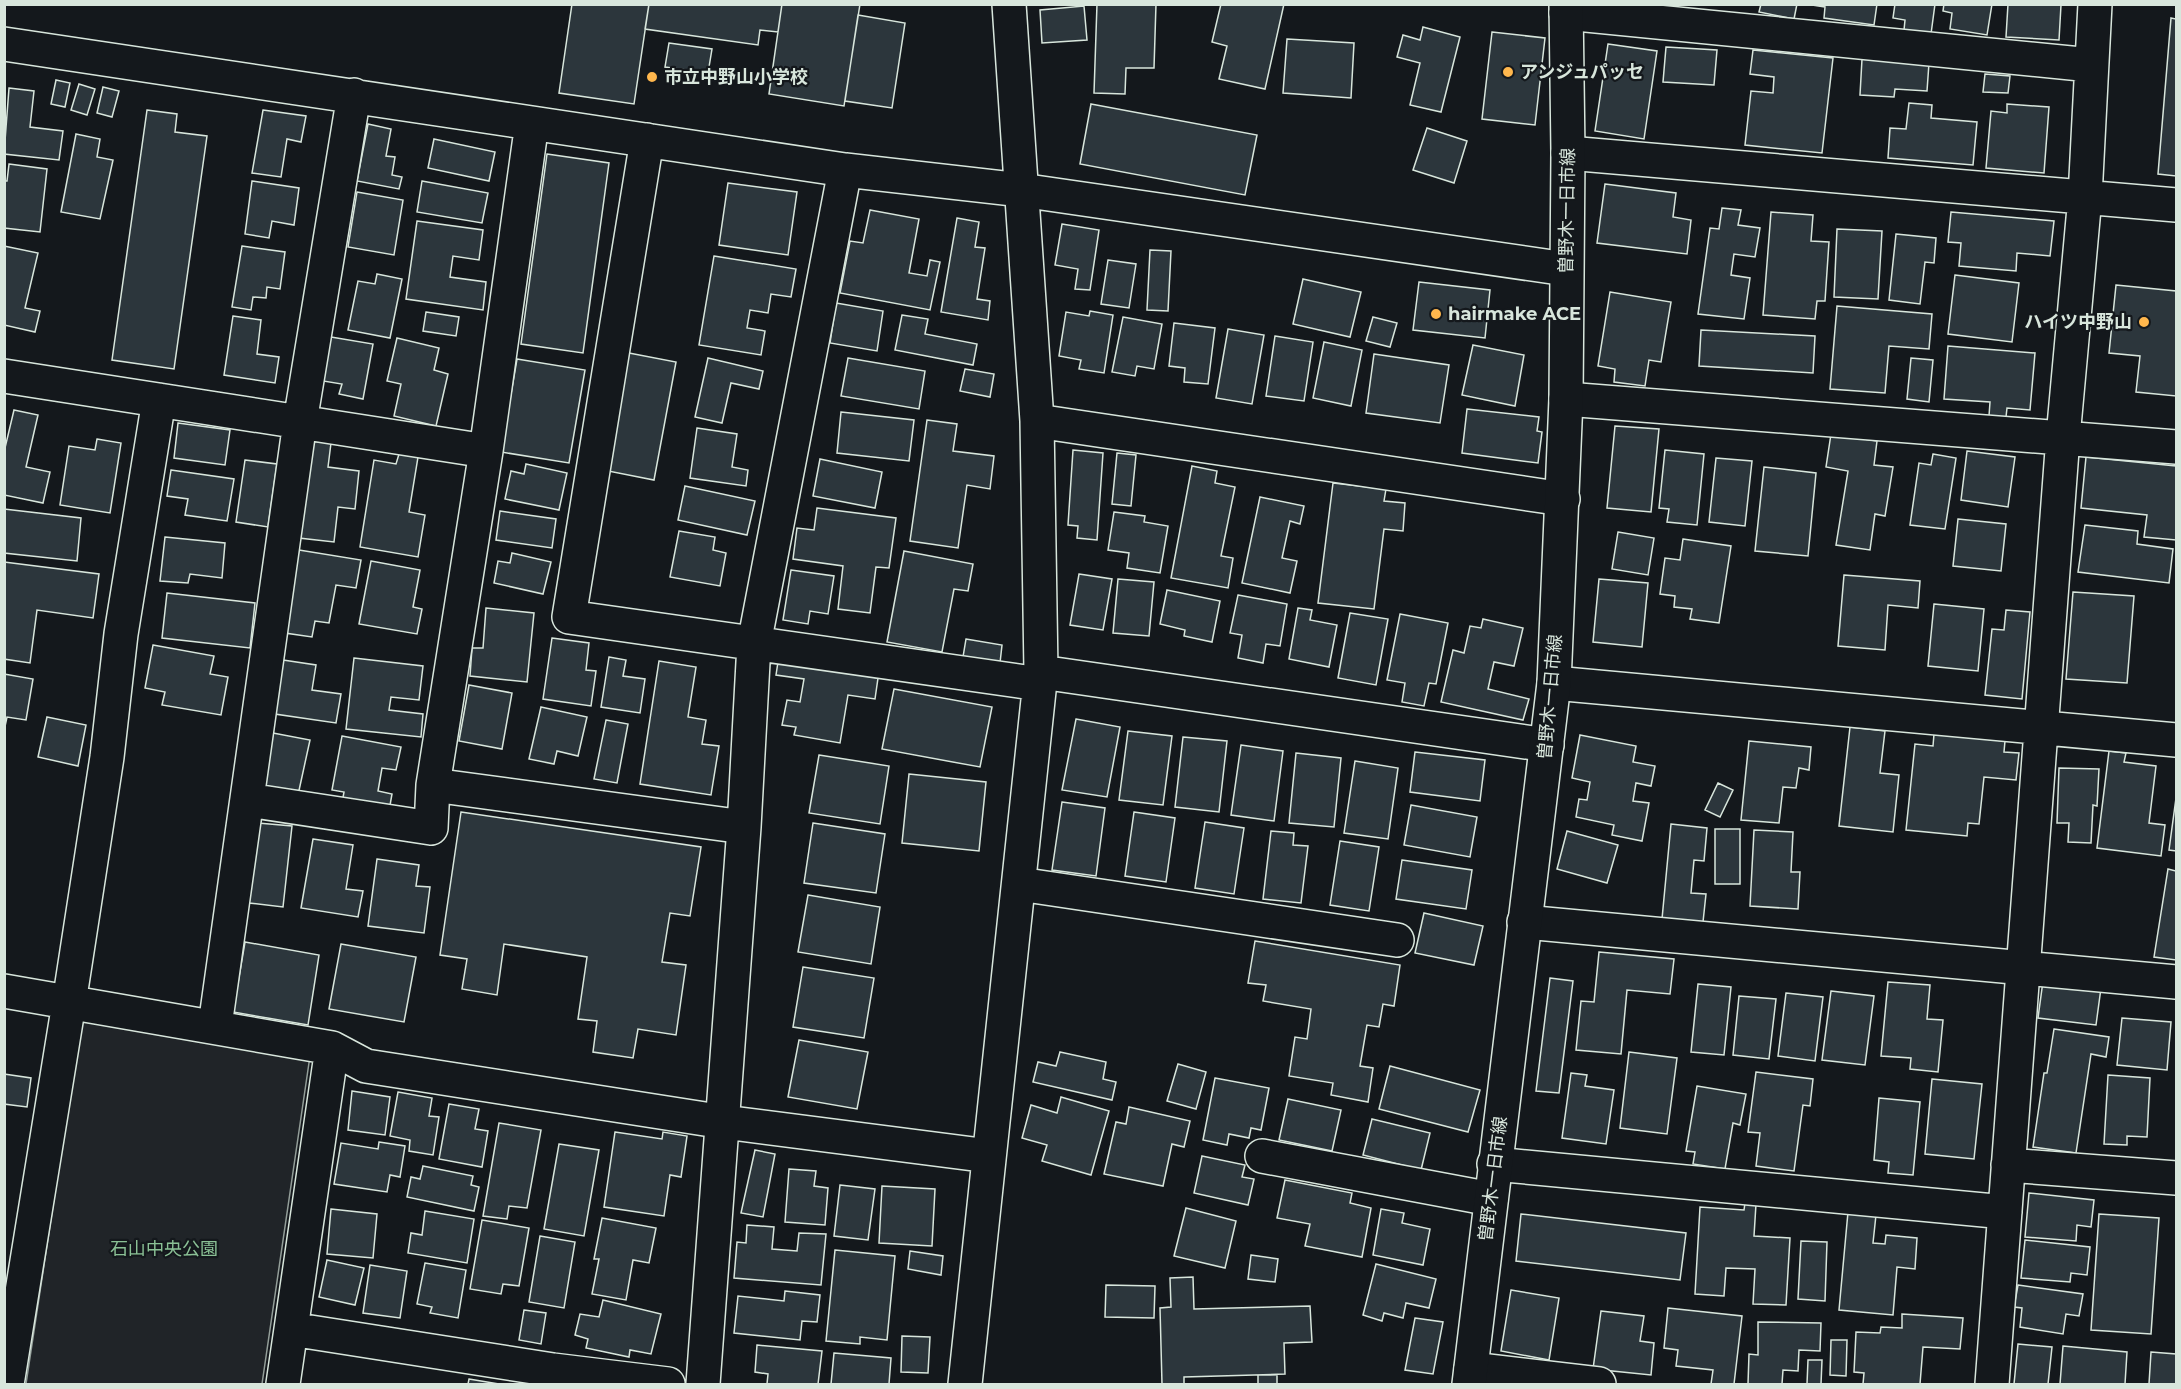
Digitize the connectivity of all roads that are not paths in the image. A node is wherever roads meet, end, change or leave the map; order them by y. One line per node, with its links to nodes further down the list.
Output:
1 (1009, 4): 11 (street)
2 (2095, 4): 5 (street)
3 (1566, 9): 5 (street); 9 (street, 曽野木一日市線)
4 (4, 44): 6 (street)
5 (2091, 65): 12 (street)
6 (354, 95): 7 (street); 19 (street)
7 (532, 123): 8 (street); 22 (street)
8 (647, 140): 10 (street); 24 (street)
9 (1568, 153): 12 (street); 14 (street, 曽野木一日市線)
10 (845, 170): 11 (street); 24 (street)
11 (1021, 190): 14 (street); 18 (street)
12 (2085, 197): 13 (street); 20 (street)
13 (2176, 204)
14 (1566, 269): 16 (street, 曽野木一日市線)
15 (4, 376): 17 (street)
16 (1566, 399): 20 (street); 23 (street, 曽野木一日市線)
17 (159, 400): 19 (street); 39 (street)
18 (1036, 421): 23 (street); 25 (street)
19 (300, 422): 22 (street); 31 (street)
20 (2063, 437): 21 (street); 27 (street)
21 (2176, 447)
22 (486, 451): 30 (street)
23 (1563, 499): 26 (street, 曽野木一日市線)
24 (754, 644): 25 (street); 32 (street)
25 (1040, 678): 29 (street); 33 (street)
26 (1554, 683): 27 (street); 29 (street, 曽野木一日市線)
27 (2042, 726): 28 (street); 36 (street)
28 (2176, 740)
29 (1547, 745): 34 (street, 曽野木一日市線)
30 (434, 785): 31 (street); 32 (street)
31 (248, 800): 40 (street)
32 (744, 827): 42 (street)
33 (1018, 884): 35 (street); 43 (street)
34 (1524, 922): 36 (street); 45 (street, 曽野木一日市線)
35 (1397, 940)
36 (2024, 970): 37 (street); 46 (street)
37 (2176, 982)
38 (4, 991): 39 (street)
39 (69, 1003): 40 (street); 53 (street)
40 (215, 1026): 41 (street)
41 (332, 1048): 42 (street); 50 (street)
42 (724, 1122): 43 (street); 56 (street)
43 (989, 1156): 57 (street)
44 (1262, 1156): 48 (street)
45 (1494, 1164): 48 (street, 曽野木一日市線); 49 (street)
46 (2008, 1165): 47 (street); 49 (street)
47 (2176, 1178)
48 (1491, 1199): 52 (street, 曽野木一日市線)
49 (2006, 1212): 59 (street)
50 (291, 1329): 51 (street); 54 (street)
51 (552, 1377): 55 (street)
52 (1470, 1377): 58 (street)
53 (7, 1384)
54 (283, 1384)
55 (668, 1384)
56 (703, 1384)
57 (965, 1384)
58 (1599, 1384)
59 (1992, 1384)

